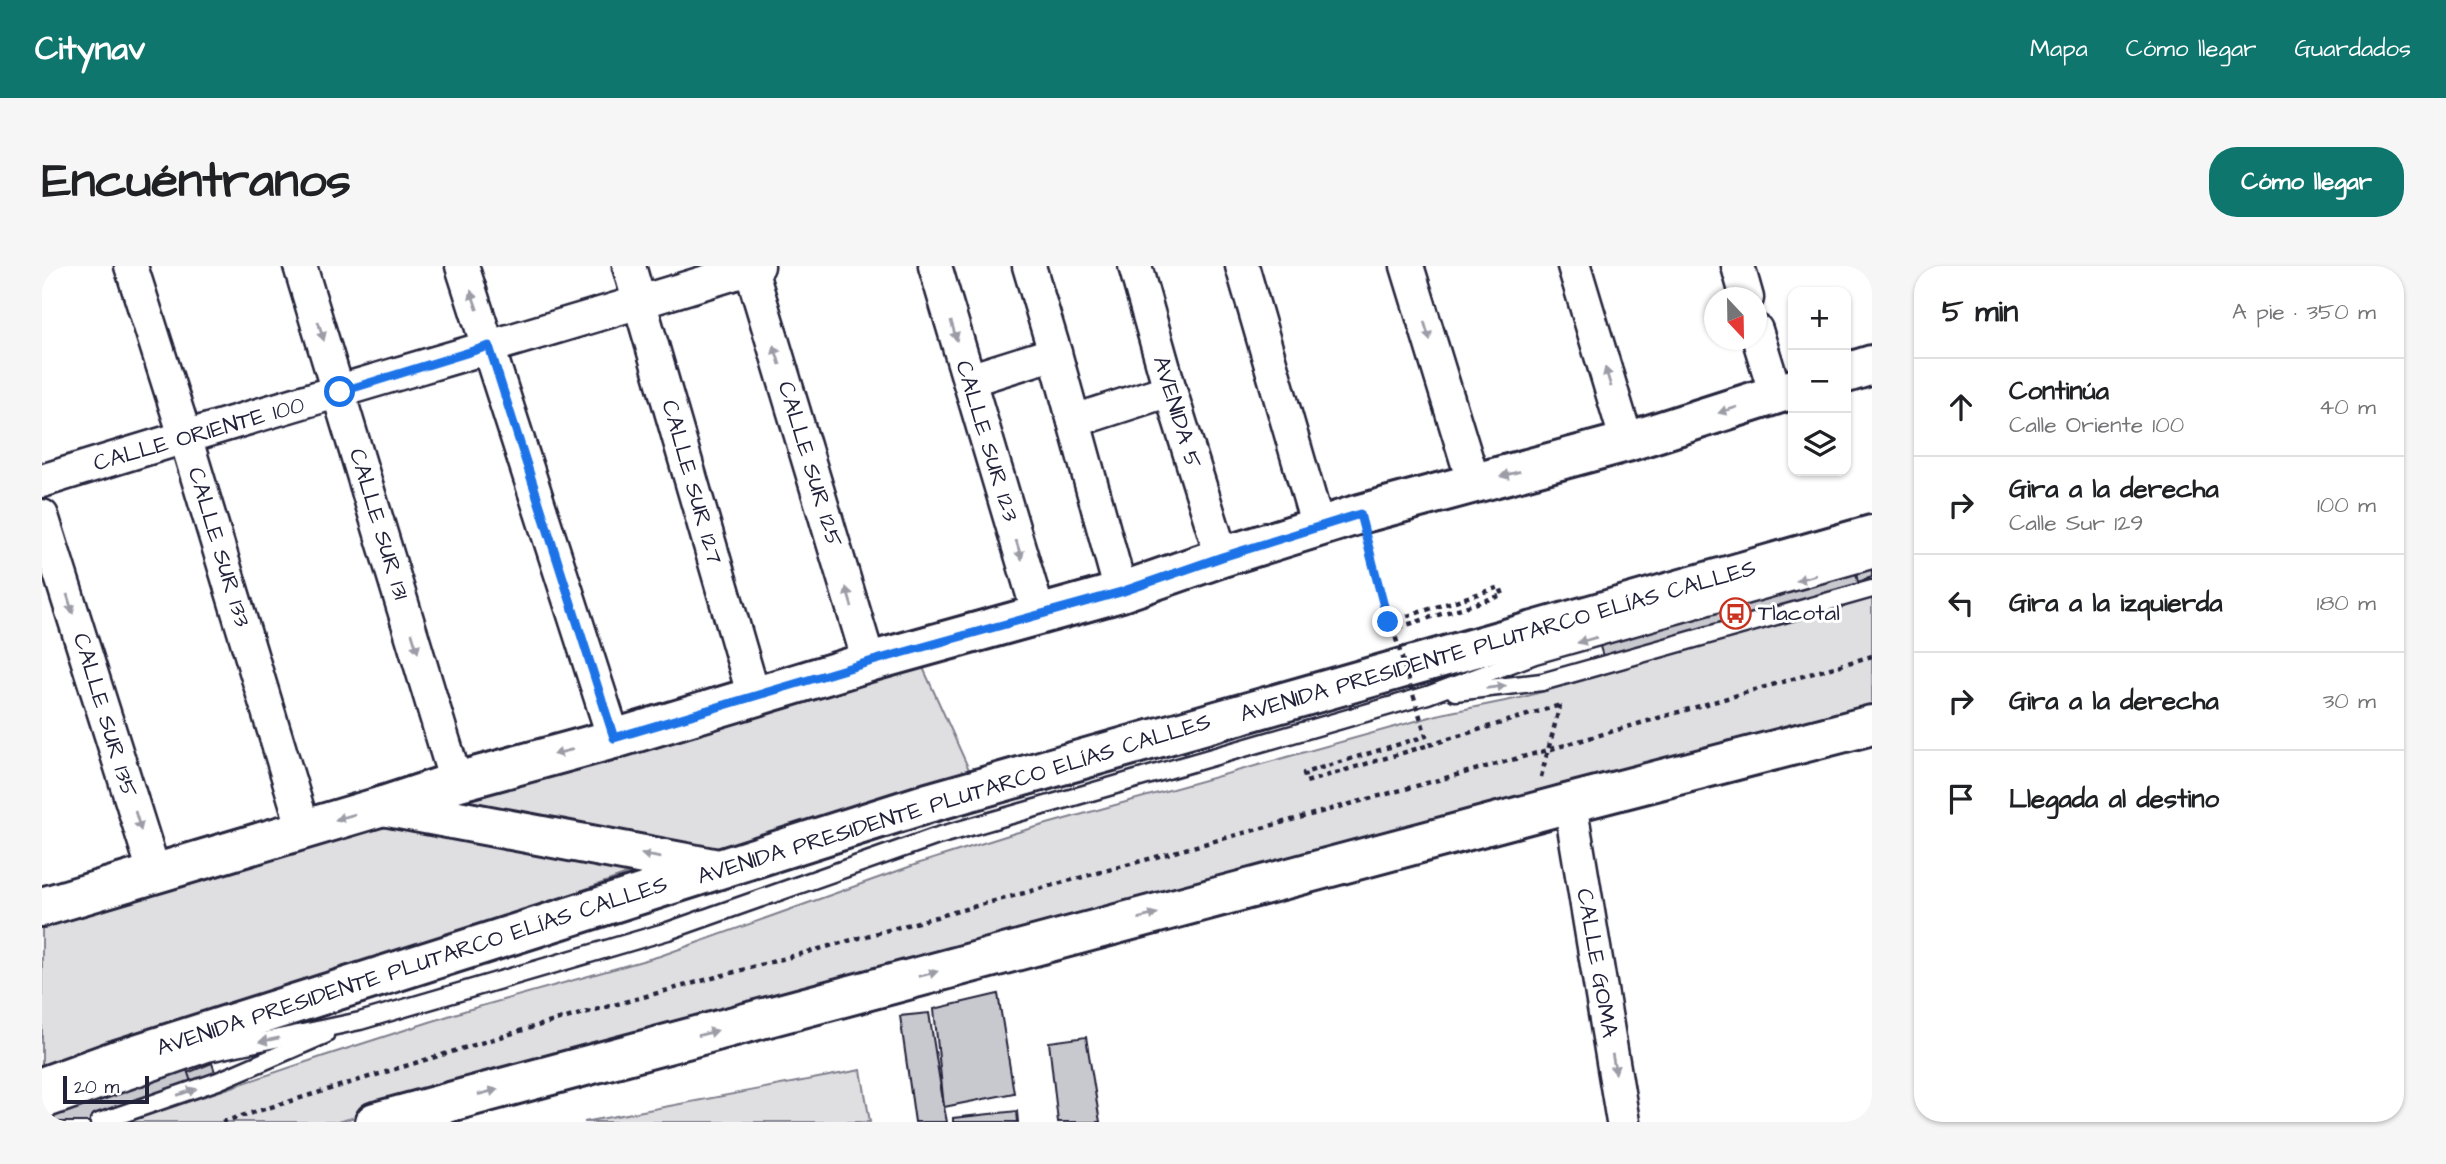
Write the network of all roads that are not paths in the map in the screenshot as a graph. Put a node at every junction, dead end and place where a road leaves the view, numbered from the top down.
1 (131, 266) edge
2 (300, 266) edge
3 (462, 266) edge
4 (629, 266) edge
5 (935, 266) edge
6 (1029, 266) edge
7 (1135, 266) edge
8 (1242, 266) edge
9 (1407, 266) edge
10 (1574, 266) edge
11 (1738, 266) edge
12 (753, 267) edge
13 (1744, 287) edge
14 (640, 302) junction
15 (489, 346) junction
16 (1765, 350) edge
17 (1055, 353) junction
18 (1872, 365) edge
19 (1851, 371) edge
20 (969, 380) junction
21 (1170, 390) junction
22 (340, 392) junction
23 (1784, 392) edge
24 (1074, 421) junction
25 (185, 436) junction
26 (1627, 442) junction
27 (42, 481) edge
28 (1475, 484) junction
29 (42, 516) edge
30 (1872, 519) edge
31 (1318, 527) junction
32 (1862, 546) edge
33 (1222, 557) junction
34 (1872, 589) edge
35 (1121, 592) junction
36 (1039, 615) junction
37 (869, 662) junction
38 (1428, 695) junction
39 (754, 697) junction
40 (1872, 725) edge
41 (614, 738) junction
42 (456, 782) junction
43 (1566, 804) junction
44 (383, 807) junction
45 (304, 830) junction
46 (718, 869) junction
47 (155, 875) junction
48 (42, 907) edge
49 (359, 1021) junction
50 (42, 1087) edge
51 (42, 1111) edge
52 (99, 1122) edge
53 (375, 1122) edge
54 (1623, 1122) edge

1 - 25 street, CALLE SUR 133
2 -> 22 street, CALLE SUR 131
15 -> 3 street
4 - 14 street, CALLE SUR 127
5 -> 20 street, CALLE SUR 123
6 - 17 street
7 - 21 street, AVENIDA 5
8 - 31 street
9 -> 28 street
26 -> 10 street
11 - 13 street
12 - 14 street, CALLE ORIENTE 100
37 -> 12 street, CALLE SUR 125
14 - 15 street, CALLE ORIENTE 100
14 - 39 street, CALLE SUR 127
15 - 22 street, CALLE ORIENTE 100
15 - 41 street
16 - 23 street
17 - 20 street
17 - 24 street
18 - 19 main road
20 -> 36 street, CALLE SUR 123
21 - 24 street
21 - 33 street, AVENIDA 5
22 - 25 street, CALLE ORIENTE 100
22 -> 42 street, CALLE SUR 131
23 -> 26 main road
24 - 35 street
25 - 27 street, CALLE ORIENTE 100
25 - 45 street, CALLE SUR 133
26 -> 28 main road
28 - 31 main road
29 -> 47 street, CALLE SUR 135
30 - 32 main road
31 - 33 main road
32 -> 38 lane
32 - 46 main road, AVENIDA PRESIDENTE PLUTARCO ELÍAS CALLES
33 - 35 main road
38 -> 34 lane
35 - 36 main road
36 - 37 main road
37 - 39 main road
38 - 49 lane
39 - 41 main road
40 - 43 main road
41 -> 42 main road
42 - 44 main road
53 -> 43 main road
43 -> 54 street, CALLE GOMA
44 -> 45 main road
46 -> 44 main road
45 - 47 main road
46 - 50 main road, AVENIDA PRESIDENTE PLUTARCO ELÍAS CALLES
47 - 48 main road
49 -> 51 lane
52 -> 49 lane

